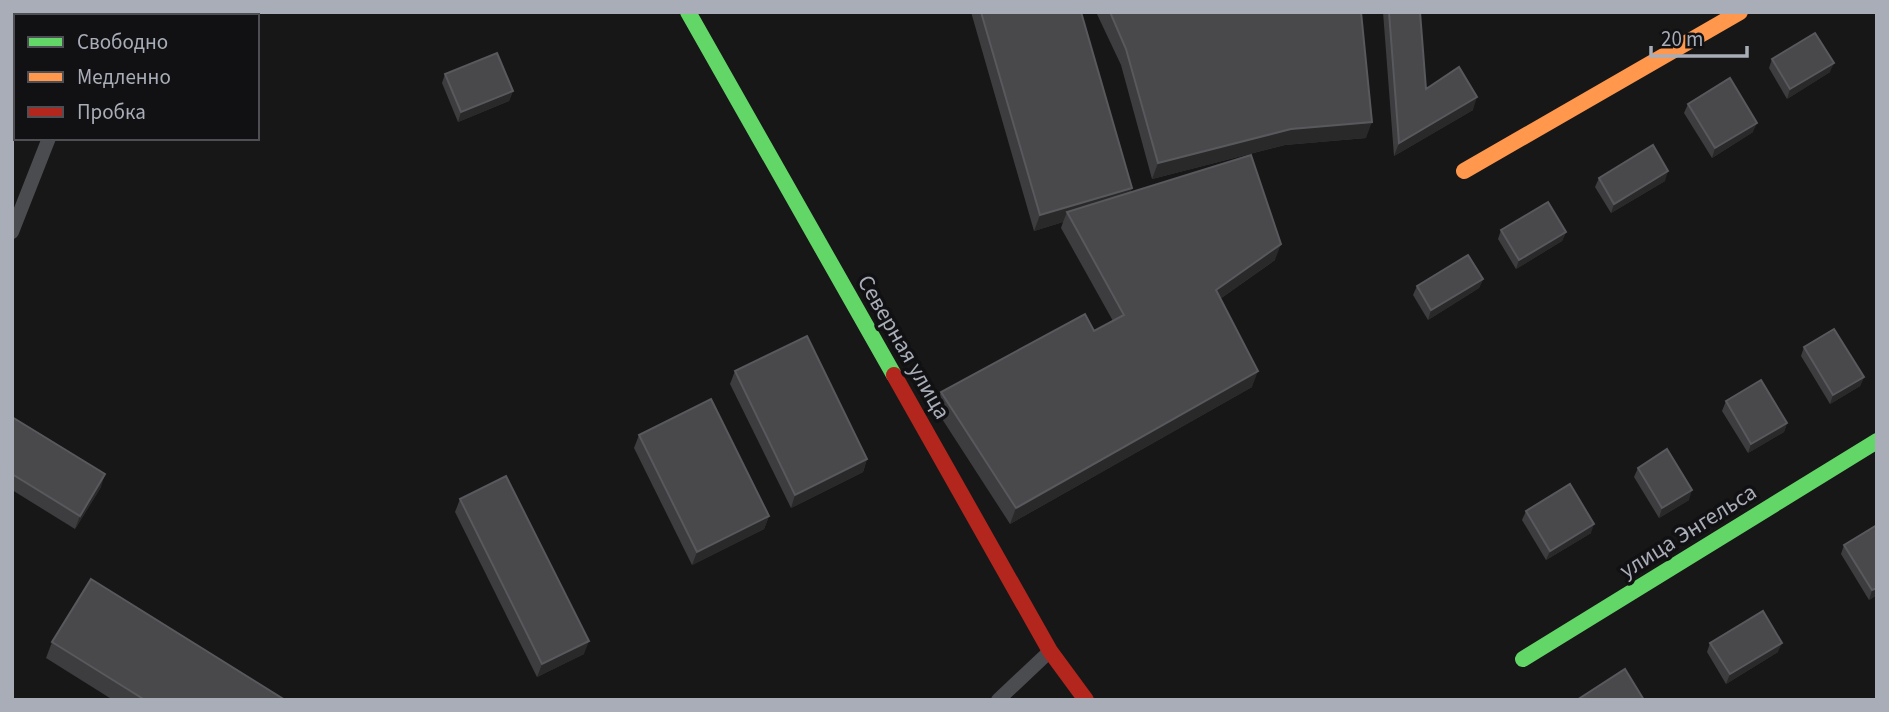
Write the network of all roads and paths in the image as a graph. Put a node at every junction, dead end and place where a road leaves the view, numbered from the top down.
1 (688, 12) edge
2 (1740, 12) edge
3 (48, 140) edge
4 (1464, 171) dead end
5 (12, 232) edge
6 (1877, 441) edge
7 (1050, 651) junction
8 (1522, 659) dead end
9 (998, 700) edge
10 (1086, 700) edge

1 - 7 street, Северная улица
2 - 4 street
3 - 5 lane
6 - 8 street, улица Энгельса
7 - 9 lane
7 - 10 street, Северная улица

